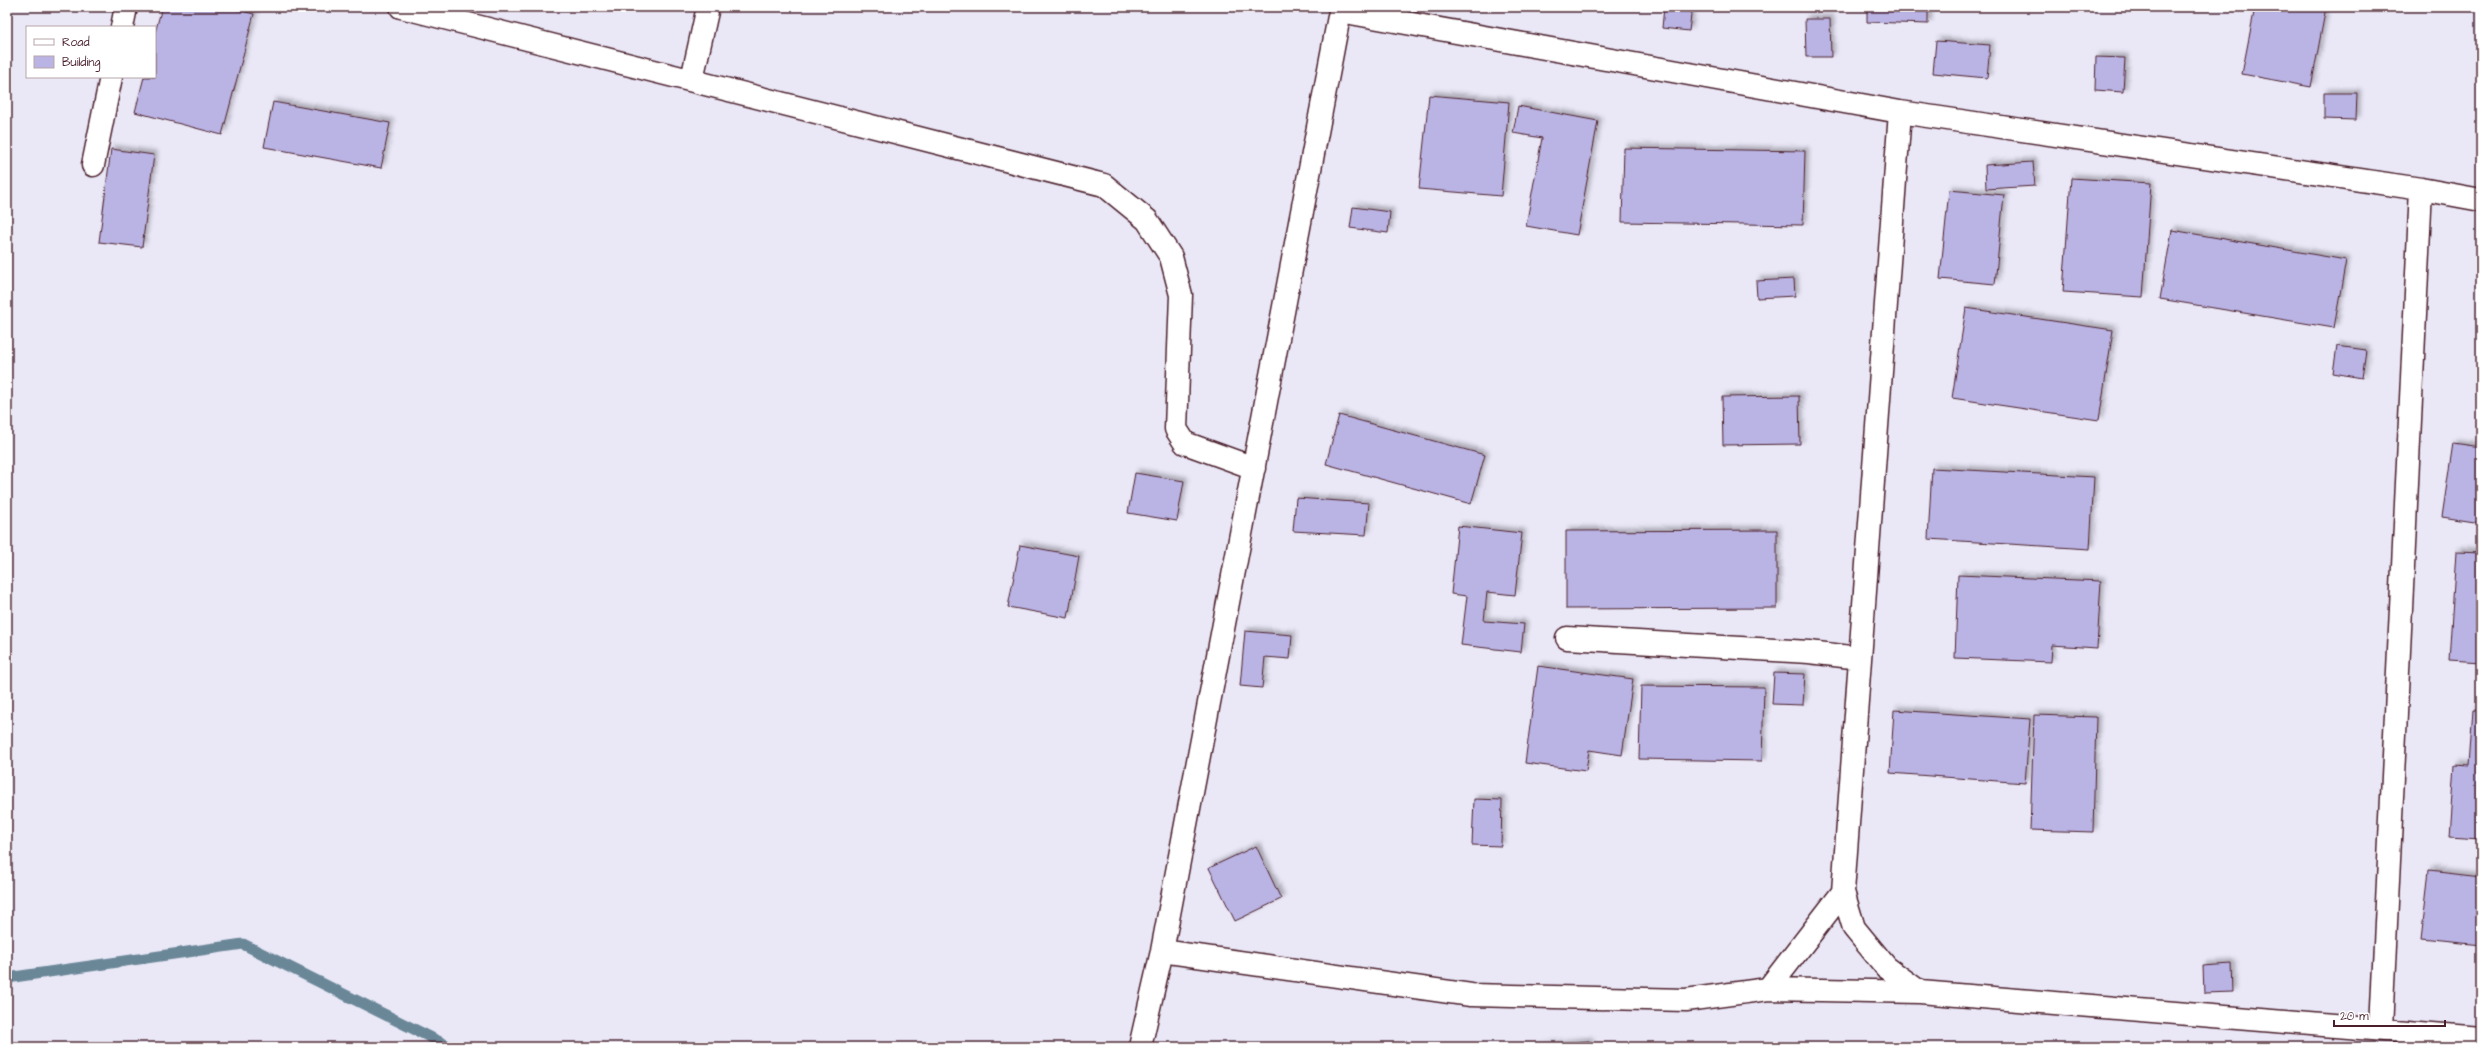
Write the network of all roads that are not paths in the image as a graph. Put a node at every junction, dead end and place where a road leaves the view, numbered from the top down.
1 (126, 7) edge
2 (401, 7) edge
3 (708, 7) edge
4 (1341, 9) edge
5 (122, 26) edge
6 (111, 78) edge
7 (692, 80) junction
8 (1900, 112) junction
9 (92, 165) dead end
10 (2421, 189) junction
11 (2481, 200) edge
12 (1254, 468) junction
13 (1567, 638) dead end
14 (1860, 658) junction
15 (1843, 892) junction
16 (1162, 951) junction
17 (1768, 990) junction
18 (1920, 992) junction
19 (2381, 1028) junction
20 (2481, 1038) edge
21 (1140, 1047) edge

1 - 5 street
2 - 7 street
3 - 7 street
4 - 8 street
4 - 12 street
6 - 9 street
7 - 12 street
8 - 10 street
8 - 14 street
10 - 11 street
10 - 19 street
12 - 16 street
13 - 14 street
14 - 15 street
15 - 17 street
15 - 18 street
16 - 17 street
16 - 21 street
17 - 18 street
18 - 19 street
19 - 20 street

